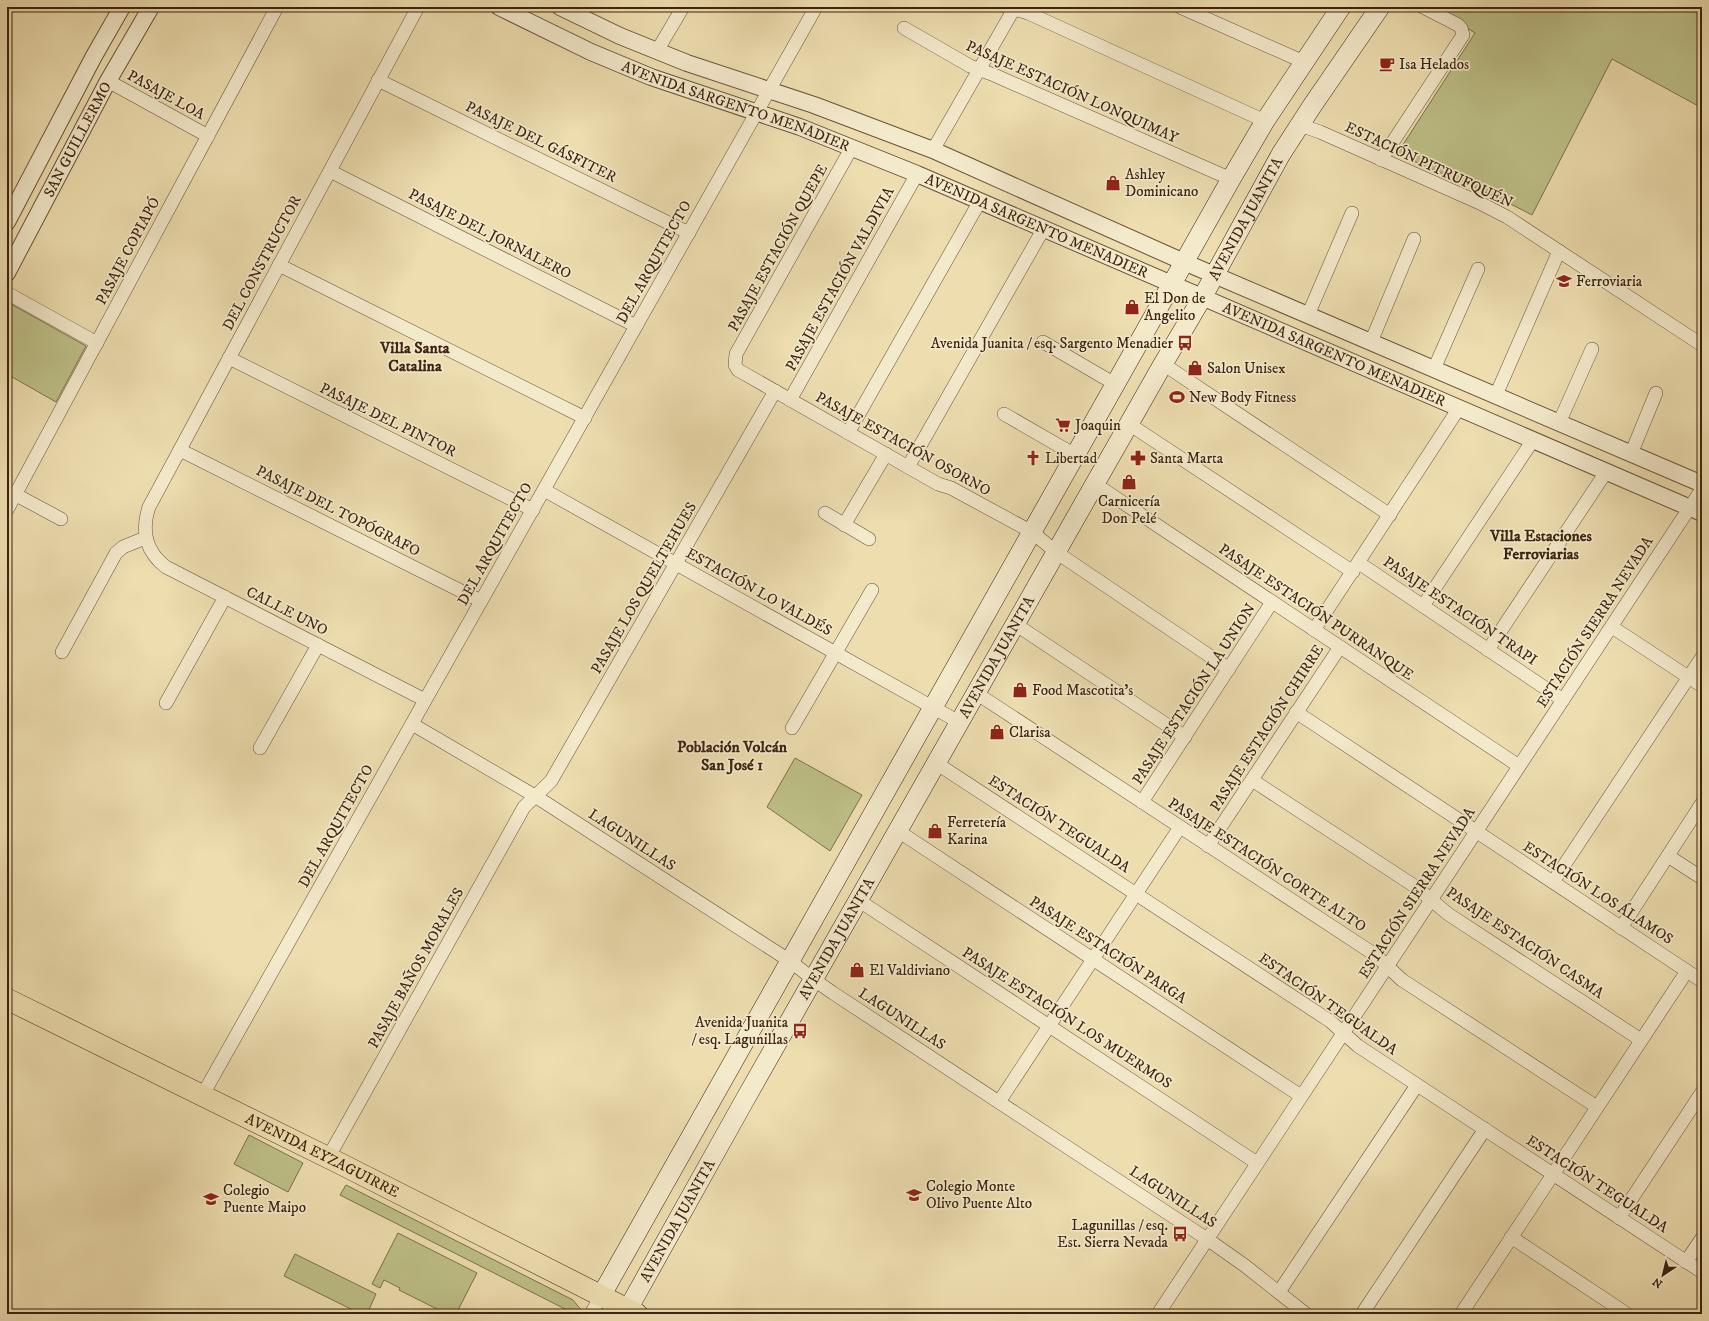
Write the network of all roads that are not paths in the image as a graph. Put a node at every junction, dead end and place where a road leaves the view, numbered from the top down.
1 (122, 7) edge
2 (151, 7) edge
3 (277, 7) edge
4 (418, 7) edge
5 (499, 7) edge
6 (560, 7) edge
7 (683, 7) edge
8 (816, 7) edge
9 (1180, 7) edge
10 (1341, 7) edge
11 (1380, 7) edge
12 (1423, 7) edge
13 (1012, 8) edge
14 (904, 28) dead end
15 (658, 51) junction
16 (1304, 62) junction
17 (980, 70) junction
18 (378, 80) junction
19 (108, 81) junction
20 (769, 91) junction
21 (756, 113) junction
22 (1265, 121) junction
23 (1300, 125) junction
24 (208, 136) junction
25 (852, 147) junction
26 (933, 150) junction
27 (1381, 160) junction
28 (330, 171) junction
29 (917, 174) junction
30 (1231, 179) junction
31 (980, 201) junction
32 (1352, 213) dead end
33 (7, 222) edge
34 (1044, 228) junction
35 (689, 233) junction
36 (1414, 239) dead end
37 (1559, 252) junction
38 (1184, 262) junction
39 (279, 265) junction
40 (1478, 269) dead end
41 (7, 273) edge
42 (1215, 275) junction
43 (1172, 284) junction
44 (7, 293) edge
45 (1202, 298) junction
46 (1308, 314) junction
47 (636, 326) junction
48 (1043, 342) dead end
49 (1371, 342) junction
50 (97, 343) junction
51 (1702, 345) edge
52 (1592, 349) dead end
53 (229, 358) junction
54 (1163, 364) junction
55 (735, 365) joint
56 (1434, 369) junction
57 (1115, 384) junction
58 (775, 391) junction
59 (1656, 393) dead end
60 (1496, 395) junction
61 (790, 400) junction
62 (1460, 408) junction
63 (1004, 414) dead end
64 (585, 418) junction
65 (1559, 423) junction
66 (1129, 424) junction
67 (848, 433) junction
68 (1533, 440) junction
69 (180, 450) junction
70 (886, 454) junction
71 (1631, 454) junction
72 (1075, 455) junction
73 (908, 466) junction
74 (1606, 472) junction
75 (1095, 484) junction
76 (1702, 484) edge
77 (1702, 489) edge
78 (544, 490) junction
79 (11, 493) edge
80 (7, 510) edge
81 (533, 510) junction
82 (1696, 511) edge
83 (825, 514) dead end
84 (1390, 515) junction
85 (60, 519) dead end
86 (844, 525) junction
87 (1032, 532) junction
88 (145, 538) junction
89 (869, 539) dead end
90 (1056, 552) junction
91 (676, 564) junction
92 (1356, 567) junction
93 (872, 590) dead end
94 (224, 597) junction
95 (481, 601) junction
96 (1272, 602) junction
97 (1423, 606) junction
98 (1015, 624) junction
99 (1612, 627) junction
100 (1314, 630) junction
101 (318, 645) junction
102 (1340, 647) junction
103 (1488, 650) junction
104 (62, 652) dead end
105 (835, 653) junction
106 (1702, 657) edge
107 (1229, 669) junction
108 (1688, 677) junction
109 (1702, 686) edge
110 (976, 693) junction
111 (425, 700) junction
112 (1563, 700) junction
113 (166, 704) dead end
114 (933, 708) junction
115 (1296, 712) junction
116 (959, 722) junction
117 (412, 724) junction
118 (792, 728) dead end
119 (1185, 737) junction
120 (260, 748) dead end
121 (936, 763) junction
122 (1519, 766) junction
123 (1252, 780) junction
124 (536, 796) junction
125 (1142, 802) junction
126 (1702, 803) edge
127 (1180, 827) junction
128 (898, 831) junction
129 (1476, 832) junction
130 (1208, 846) junction
131 (1668, 856) junction
132 (1702, 878) edge
133 (1553, 882) junction
134 (1136, 894) junction
135 (858, 900) junction
136 (1431, 900) junction
137 (1621, 928) junction
138 (1093, 959) junction
139 (790, 961) junction
140 (1387, 966) junction
141 (1687, 971) junction
142 (813, 979) junction
143 (1702, 981) edge
144 (7, 999) edge
145 (1049, 1026) junction
146 (1343, 1033) junction
147 (1641, 1040) junction
148 (1418, 1085) junction
149 (1702, 1092) edge
150 (202, 1096) junction
151 (1301, 1096) junction
152 (999, 1102) junction
153 (1597, 1108) junction
154 (1485, 1129) junction
155 (328, 1158) junction
156 (1257, 1163) junction
157 (1553, 1174) junction
158 (1619, 1218) junction
159 (1511, 1237) junction
160 (1702, 1238) edge
161 (1208, 1239) junction
162 (1686, 1262) junction
163 (1702, 1272) edge
164 (1279, 1292) junction
165 (601, 1296) junction
166 (630, 1312) edge
167 (591, 1314) edge
168 (1158, 1314) edge
169 (1306, 1314) edge
170 (1362, 1314) edge
171 (1461, 1314) edge
172 (1627, 1314) edge

1 - 33 street, SAN GUILLERMO
2 - 19 street, SAN GUILLERMO
3 - 24 street, PASAJE COPIAPÓ
4 - 18 street, DEL CONSTRUCTOR
5 - 21 street, AVENIDA SARGENTO MENADIER
6 - 15 street, AVENIDA SARGENTO MENADIER
7 - 15 street
8 - 20 street, DEL ARQUITECTO
9 - 16 street
10 - 16 main road, AVENIDA JUANITA
11 - 23 main road, AVENIDA JUANITA
12 - 27 street
13 - 17 street
13 - 22 street
14 - 17 street, PASAJE ESTACIÓN LONQUIMAY
15 - 20 street, AVENIDA SARGENTO MENADIER
16 - 22 main road, AVENIDA JUANITA
17 - 26 street
17 - 30 street, PASAJE ESTACIÓN LONQUIMAY
18 - 28 street, DEL CONSTRUCTOR
18 - 35 street, PASAJE DEL GÁSFITER
19 - 24 street, PASAJE LOA
19 - 41 street, SAN GUILLERMO
20 - 21 street, DEL ARQUITECTO
20 - 26 street, AVENIDA SARGENTO MENADIER
21 - 25 street, AVENIDA SARGENTO MENADIER
21 - 35 street, DEL ARQUITECTO
22 - 30 main road, AVENIDA JUANITA
23 - 27 street, ESTACIÓN PITRUFQUÉN
23 - 42 main road, AVENIDA JUANITA
24 - 50 street, PASAJE COPIAPÓ
25 - 29 street, AVENIDA SARGENTO MENADIER
25 - 55 street, PASAJE ESTACIÓN QUEPE
26 - 38 street, AVENIDA SARGENTO MENADIER
27 - 37 street, ESTACIÓN PITRUFQUÉN
28 - 39 street, DEL CONSTRUCTOR
28 - 47 street, PASAJE DEL JORNALERO
29 - 31 street, AVENIDA SARGENTO MENADIER
29 - 61 street, PASAJE ESTACIÓN VALDIVIA
30 - 38 main road, AVENIDA JUANITA
31 - 34 street, AVENIDA SARGENTO MENADIER
31 - 67 street
32 - 46 street
34 - 43 street, AVENIDA SARGENTO MENADIER
34 - 73 street
35 - 47 street, DEL ARQUITECTO
36 - 49 street
37 - 51 street, ESTACIÓN PITRUFQUÉN
37 - 60 street
38 - 42 street, AVENIDA SARGENTO MENADIER
38 - 43 main road, AVENIDA JUANITA
39 - 53 street, DEL CONSTRUCTOR
39 - 64 street
40 - 56 street
42 - 45 main road, AVENIDA JUANITA
42 - 46 street, AVENIDA SARGENTO MENADIER
43 - 45 street, AVENIDA SARGENTO MENADIER
43 - 57 main road, AVENIDA JUANITA
44 - 50 street
45 - 54 main road, AVENIDA JUANITA
45 - 62 street, AVENIDA SARGENTO MENADIER
46 - 49 street, AVENIDA SARGENTO MENADIER
47 - 64 street, DEL ARQUITECTO
48 - 57 street
49 - 56 street, AVENIDA SARGENTO MENADIER
50 - 79 street, PASAJE COPIAPÓ
52 - 65 street
53 - 69 street, DEL CONSTRUCTOR
53 - 81 street, PASAJE DEL PINTOR
54 - 66 main road, AVENIDA JUANITA
54 - 84 street
55 - 58 street, PASAJE ESTACIÓN OSORNO
56 - 60 street, AVENIDA SARGENTO MENADIER
57 - 72 main road, AVENIDA JUANITA
58 - 61 street, PASAJE ESTACIÓN OSORNO
58 - 91 street, PASAJE LOS QUELTEHUES
59 - 71 street
60 - 65 street, AVENIDA SARGENTO MENADIER
61 - 67 street, PASAJE ESTACIÓN OSORNO
62 - 68 street, AVENIDA SARGENTO MENADIER
62 - 84 street
63 - 72 street
64 - 78 street, DEL ARQUITECTO
65 - 71 street, AVENIDA SARGENTO MENADIER
66 - 75 main road, AVENIDA JUANITA
66 - 92 street, PASAJE ESTACIÓN TRAPI
67 - 70 street, PASAJE ESTACIÓN OSORNO
68 - 74 street, AVENIDA SARGENTO MENADIER
68 - 97 street
69 - 88 street, DEL CONSTRUCTOR
69 - 95 street, PASAJE DEL TOPÓGRAFO
70 - 73 street, PASAJE ESTACIÓN OSORNO
70 - 86 street
71 - 76 street, AVENIDA SARGENTO MENADIER
72 - 87 main road, AVENIDA JUANITA
73 - 87 street, PASAJE ESTACIÓN OSORNO
74 - 82 street, AVENIDA SARGENTO MENADIER
74 - 103 street
75 - 90 main road, AVENIDA JUANITA
75 - 96 street, PASAJE ESTACIÓN PURRANQUE
77 - 82 street, ESTACIÓN SIERRA NEVADA
78 - 81 street, DEL ARQUITECTO
78 - 91 street, ESTACIÓN LO VALDÉS
79 - 80 street, PASAJE COPIAPÓ
79 - 85 street
81 - 95 street, DEL ARQUITECTO
82 - 99 street, ESTACIÓN SIERRA NEVADA
83 - 86 street
84 - 92 street
86 - 89 street
87 - 90 street, PASAJE ESTACIÓN OSORNO
87 - 114 main road, AVENIDA JUANITA
88 - 94 street, CALLE UNO
88 - 104 street
90 - 98 main road, AVENIDA JUANITA
90 - 107 street, PASAJE ESTACIÓN OSORNO
91 - 105 street, ESTACIÓN LO VALDÉS
91 - 124 street, PASAJE LOS QUELTEHUES
92 - 97 street, PASAJE ESTACIÓN TRAPI
92 - 100 street
93 - 105 street
94 - 101 street, CALLE UNO
94 - 113 street
95 - 111 street, DEL ARQUITECTO
96 - 100 street, PASAJE ESTACIÓN PURRANQUE
96 - 107 street, PASAJE ESTACIÓN LA UNION
97 - 103 street, PASAJE ESTACIÓN TRAPI
98 - 110 main road, AVENIDA JUANITA
98 - 119 street
99 - 108 street
99 - 112 street, ESTACIÓN SIERRA NEVADA
100 - 102 street, PASAJE ESTACIÓN PURRANQUE
101 - 111 street, CALLE UNO
101 - 120 street
102 - 115 street, PASAJE ESTACIÓN CHIRRE
102 - 122 street, PASAJE ESTACIÓN PURRANQUE
103 - 112 street, PASAJE ESTACIÓN TRAPI
105 - 114 street, ESTACIÓN LO VALDÉS
105 - 118 street
106 - 108 street
107 - 119 street, PASAJE ESTACIÓN LA UNION
108 - 109 street
108 - 133 street
110 - 116 main road, AVENIDA JUANITA
110 - 125 street, PASAJE ESTACIÓN CORTE ALTO
111 - 117 street, DEL ARQUITECTO
112 - 122 street, ESTACIÓN SIERRA NEVADA
114 - 116 street, ESTACIÓN LO VALDÉS
114 - 139 main road, AVENIDA JUANITA
115 - 123 street, PASAJE ESTACIÓN CHIRRE
115 - 129 street, ESTACIÓN LOS ÁLAMOS
116 - 121 main road, AVENIDA JUANITA
117 - 124 street, LAGUNILLAS
117 - 150 street, DEL ARQUITECTO
119 - 125 street, PASAJE ESTACIÓN LA UNION
121 - 128 main road, AVENIDA JUANITA
121 - 134 street, ESTACIÓN TEGUALDA
122 - 129 street, ESTACIÓN SIERRA NEVADA
123 - 130 street, PASAJE ESTACIÓN CHIRRE
123 - 136 street, PASAJE ESTACIÓN CASMA
124 - 139 street, LAGUNILLAS
124 - 155 street, PASAJE BAÑOS MORALES
125 - 127 street, PASAJE ESTACIÓN CORTE ALTO
126 - 131 street
127 - 130 street, PASAJE ESTACIÓN CORTE ALTO
127 - 134 street
128 - 135 main road, AVENIDA JUANITA
128 - 138 street, PASAJE ESTACIÓN PARGA
129 - 133 street, ESTACIÓN LOS ÁLAMOS
129 - 136 street, ESTACIÓN SIERRA NEVADA
130 - 140 street, PASAJE ESTACIÓN CORTE ALTO
131 - 132 street
131 - 137 street
133 - 137 street, ESTACIÓN LOS ÁLAMOS
134 - 138 street
134 - 146 street, ESTACIÓN TEGUALDA
135 - 142 main road, AVENIDA JUANITA
135 - 145 street, PASAJE ESTACIÓN LOS MUERMOS
136 - 140 street, ESTACIÓN SIERRA NEVADA
136 - 147 street, PASAJE ESTACIÓN CASMA
137 - 141 street, ESTACIÓN LOS ÁLAMOS
138 - 145 street
138 - 151 street, PASAJE ESTACIÓN PARGA
139 - 142 street, LAGUNILLAS
139 - 165 main road, AVENIDA JUANITA
140 - 146 street, ESTACIÓN SIERRA NEVADA
140 - 153 street, PASAJE ESTACIÓN CORTE ALTO
141 - 143 street, ESTACIÓN LOS ÁLAMOS
141 - 147 street
142 - 152 street, LAGUNILLAS
142 - 166 main road, AVENIDA JUANITA
144 - 150 main road, AVENIDA EYZAGUIRRE
145 - 152 street
145 - 156 street, PASAJE ESTACIÓN LOS MUERMOS
146 - 148 street, ESTACIÓN TEGUALDA
146 - 151 street, ESTACIÓN SIERRA NEVADA
147 - 153 street
148 - 154 street, ESTACIÓN TEGUALDA
148 - 164 street
149 - 158 street
150 - 155 main road, AVENIDA EYZAGUIRRE
151 - 156 street, ESTACIÓN SIERRA NEVADA
152 - 161 street, LAGUNILLAS
153 - 157 street
154 - 157 street, ESTACIÓN TEGUALDA
154 - 170 street
155 - 165 main road, AVENIDA EYZAGUIRRE
156 - 161 street, ESTACIÓN SIERRA NEVADA
157 - 158 street, ESTACIÓN TEGUALDA
157 - 159 street
158 - 162 street, ESTACIÓN TEGUALDA
159 - 171 street
159 - 172 street
160 - 162 street
161 - 164 street, LAGUNILLAS
161 - 168 street, ESTACIÓN SIERRA NEVADA
162 - 163 street, ESTACIÓN TEGUALDA
164 - 169 street, LAGUNILLAS
165 - 166 main road, AVENIDA EYZAGUIRRE
165 - 167 street, AVENIDA JUANITA

